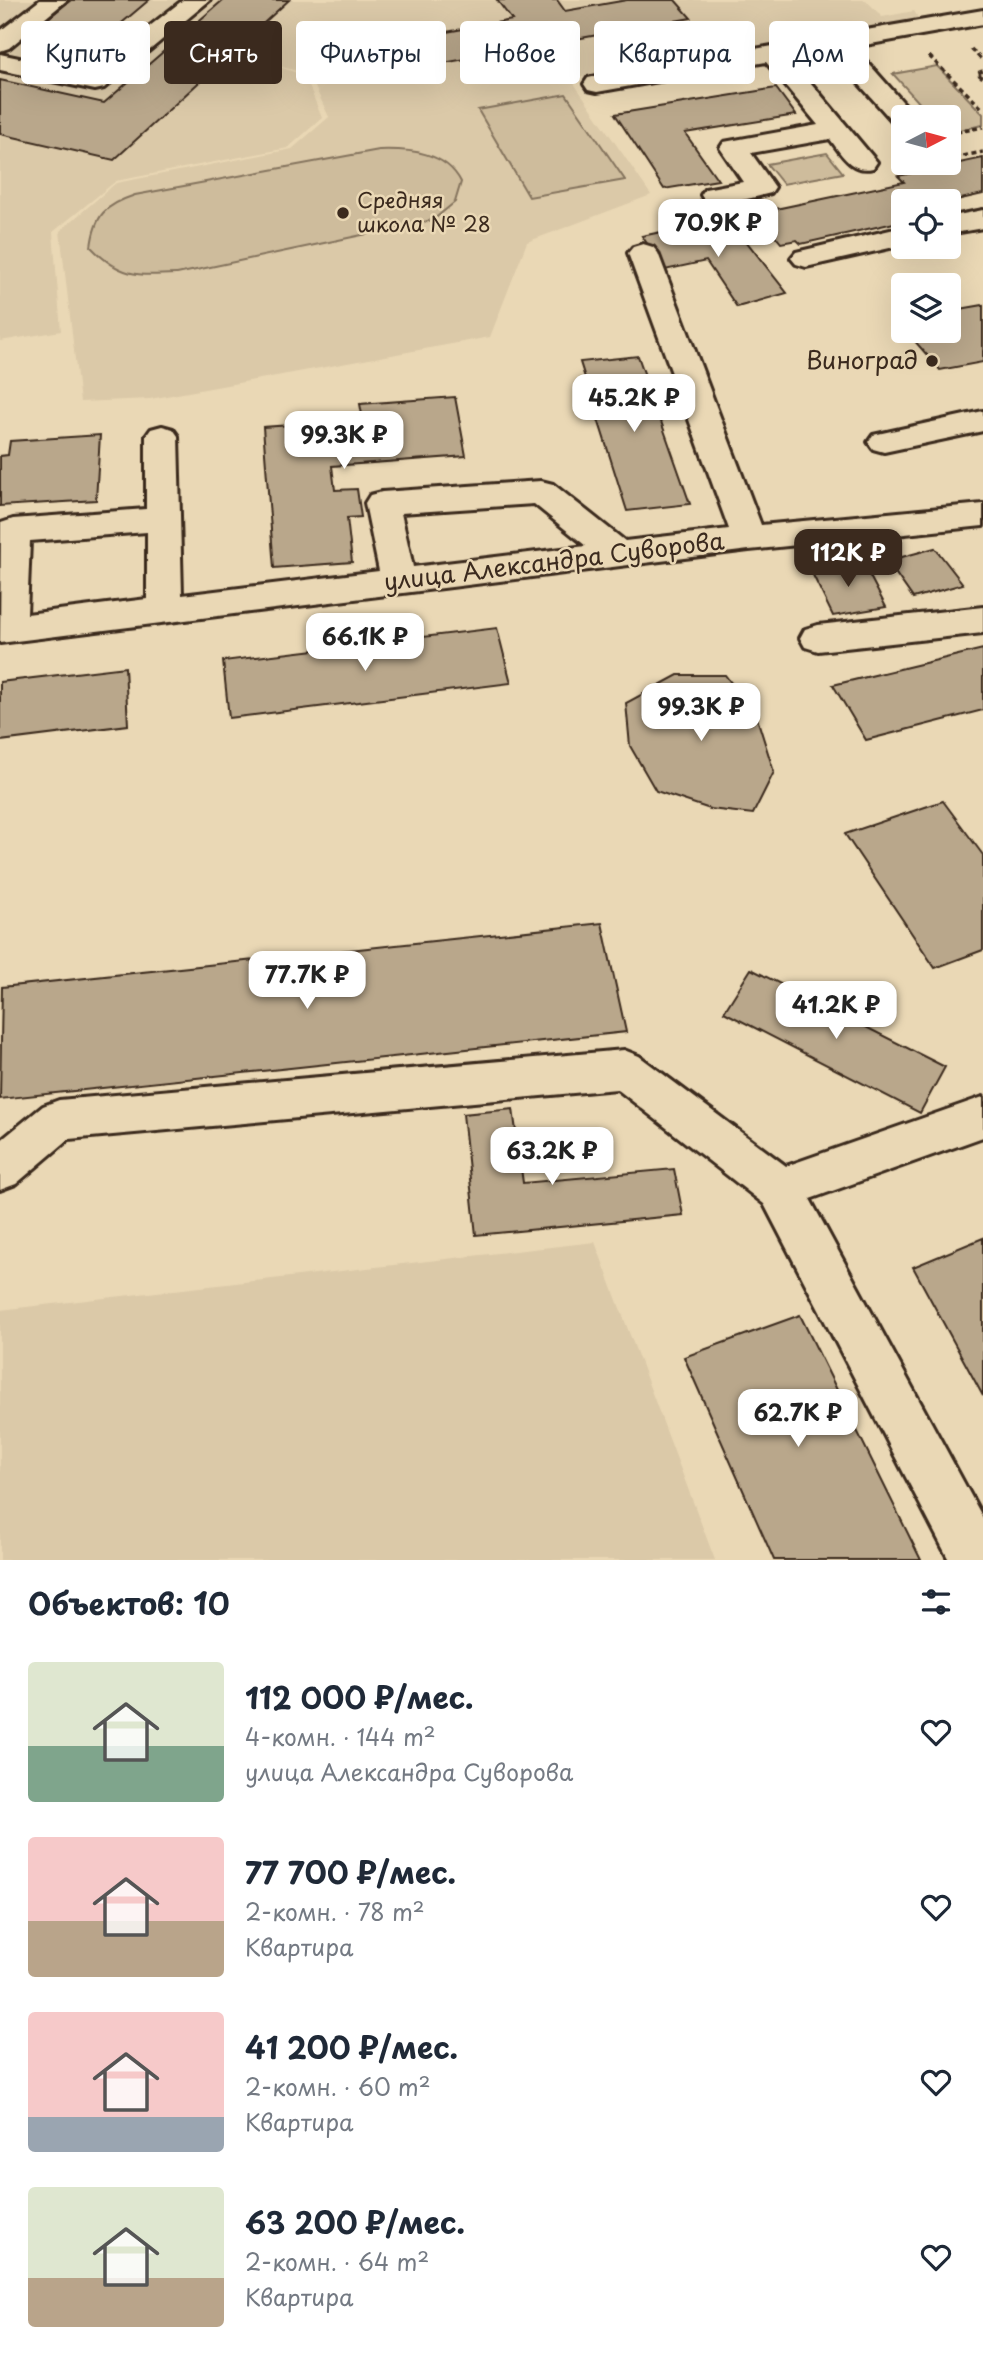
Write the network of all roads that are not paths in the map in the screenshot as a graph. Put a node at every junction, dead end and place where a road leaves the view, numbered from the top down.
1 (55, 0) edge
2 (198, 0) edge
3 (983, 17) edge
4 (869, 37) edge
5 (0, 43) edge
6 (0, 62) edge
7 (869, 79) edge
8 (798, 84) edge
9 (892, 105) edge
10 (836, 130) junction
11 (863, 162) dead end
12 (715, 195) dead end
13 (983, 219) edge
14 (961, 223) edge
15 (891, 239) edge
16 (643, 253) dead end
17 (806, 258) dead end
18 (983, 421) edge
19 (162, 436) dead end
20 (884, 442) dead end
21 (983, 515) edge
22 (163, 519) junction
23 (749, 538) junction
24 (618, 554) junction
25 (399, 581) junction
26 (165, 610) junction
27 (983, 620) edge
28 (4, 630) edge
29 (818, 638) dead end
30 (983, 1117) edge
31 (0, 1170) edge
32 (780, 1189) junction
33 (977, 1560) edge

1 - 5 street
2 - 6 street
3 - 4 street
7 - 9 street
8 - 10 street
10 - 11 street
10 - 12 street
13 - 14 street
15 - 17 street
16 - 23 street
18 - 20 street
19 - 22 street
21 - 23 street, улица Александра Суворова
22 - 26 street
22 - 28 street
23 - 24 street, улица Александра Суворова
24 - 25 street, улица Александра Суворова
24 - 25 street
25 - 26 street, улица Александра Суворова
26 - 28 street, улица Александра Суворова
27 - 29 street
30 - 32 street
31 - 32 street
32 - 33 street

